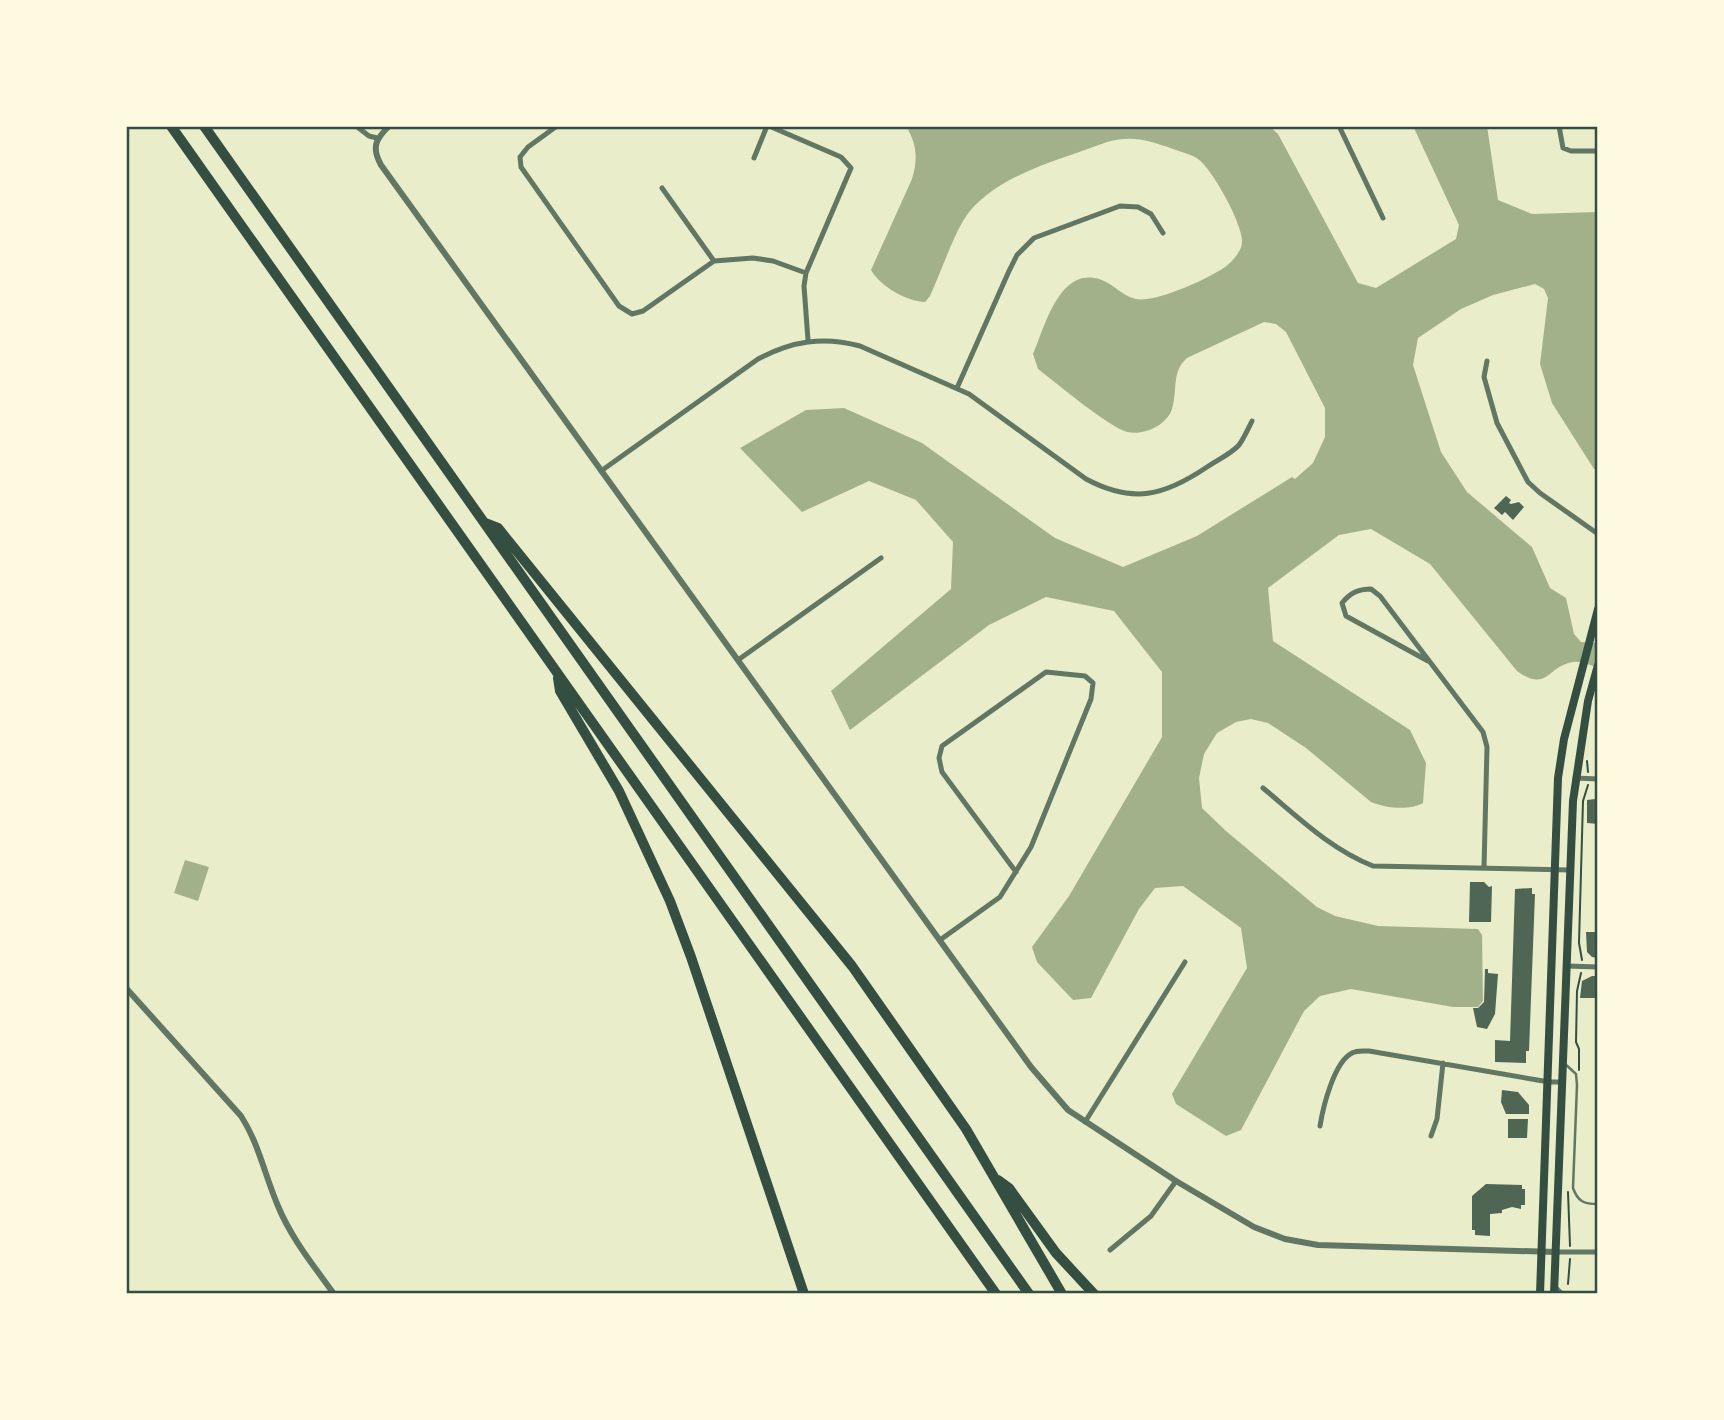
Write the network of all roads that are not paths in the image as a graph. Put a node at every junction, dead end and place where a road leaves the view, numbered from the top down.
1 (171, 126) edge
2 (204, 126) edge
3 (355, 126) edge
4 (389, 126) edge
5 (557, 126) edge
6 (768, 126) edge
7 (1339, 126) edge
8 (1559, 126) edge
9 (377, 138) junction
10 (1598, 151) edge
11 (754, 159) dead end
12 (662, 188) dead end
13 (1383, 218) dead end
14 (1163, 233) dead end
15 (714, 261) junction
16 (806, 272) junction
17 (808, 340) junction
18 (1488, 361) dead end
19 (957, 388) junction
20 (1252, 421) dead end
21 (601, 471) junction
22 (484, 522) junction
23 (1598, 534) edge
24 (881, 558) dead end
25 (1598, 612) edge
26 (738, 660) junction
27 (1428, 661) junction
28 (1598, 665) edge
29 (557, 674) junction
30 (1558, 778) junction
31 (1575, 778) junction
32 (1598, 779) edge
33 (1263, 788) dead end
34 (1484, 868) junction
35 (1556, 870) junction
36 (1570, 870) junction
37 (1016, 872) junction
38 (940, 940) junction
39 (1185, 962) dead end
40 (1567, 966) junction
41 (1598, 967) edge
42 (126, 988) edge
43 (1443, 1063) junction
44 (1564, 1063) junction
45 (1549, 1082) junction
46 (1563, 1082) junction
47 (1085, 1123) junction
48 (1320, 1126) dead end
49 (1431, 1136) dead end
50 (995, 1178) junction
51 (1176, 1181) junction
52 (1598, 1204) edge
53 (1110, 1250) dead end
54 (1542, 1252) junction
55 (1555, 1252) junction
56 (1598, 1252) edge
57 (1554, 1290) edge
58 (334, 1294) edge
59 (804, 1294) edge
60 (996, 1294) edge
61 (1029, 1294) edge
62 (1062, 1294) edge
63 (1094, 1294) edge
64 (1540, 1294) edge
65 (1562, 1294) edge

1 - 29 highway
2 - 22 highway
3 - 9 street
4 - 9 street
5 - 15 street
6 - 11 street
6 - 16 street
7 - 13 street
8 - 10 street
9 - 21 street
12 - 15 street
14 - 19 street
15 - 16 street
16 - 17 street
17 - 19 street
17 - 21 street
18 - 23 street
19 - 20 street
21 - 26 street
22 - 50 highway
22 - 61 highway
24 - 26 street
25 - 30 main road
26 - 38 street
27 - 27 street
27 - 34 street
28 - 31 main road
29 - 59 highway
29 - 60 highway
30 - 31 main road
30 - 35 main road
31 - 32 street
31 - 36 main road
33 - 34 street
34 - 35 street
35 - 36 street
35 - 45 main road
36 - 40 main road
37 - 37 street
37 - 38 street
38 - 47 street
39 - 47 street
40 - 41 street
40 - 44 main road
42 - 58 street
43 - 45 street
43 - 48 street
43 - 49 street
44 - 46 main road
44 - 52 lane
45 - 46 street
45 - 54 main road
46 - 55 main road
47 - 51 street
50 - 62 highway
50 - 63 highway
51 - 53 street
51 - 54 street
54 - 55 street
54 - 64 main road
55 - 56 street
55 - 57 main road
57 - 65 street

